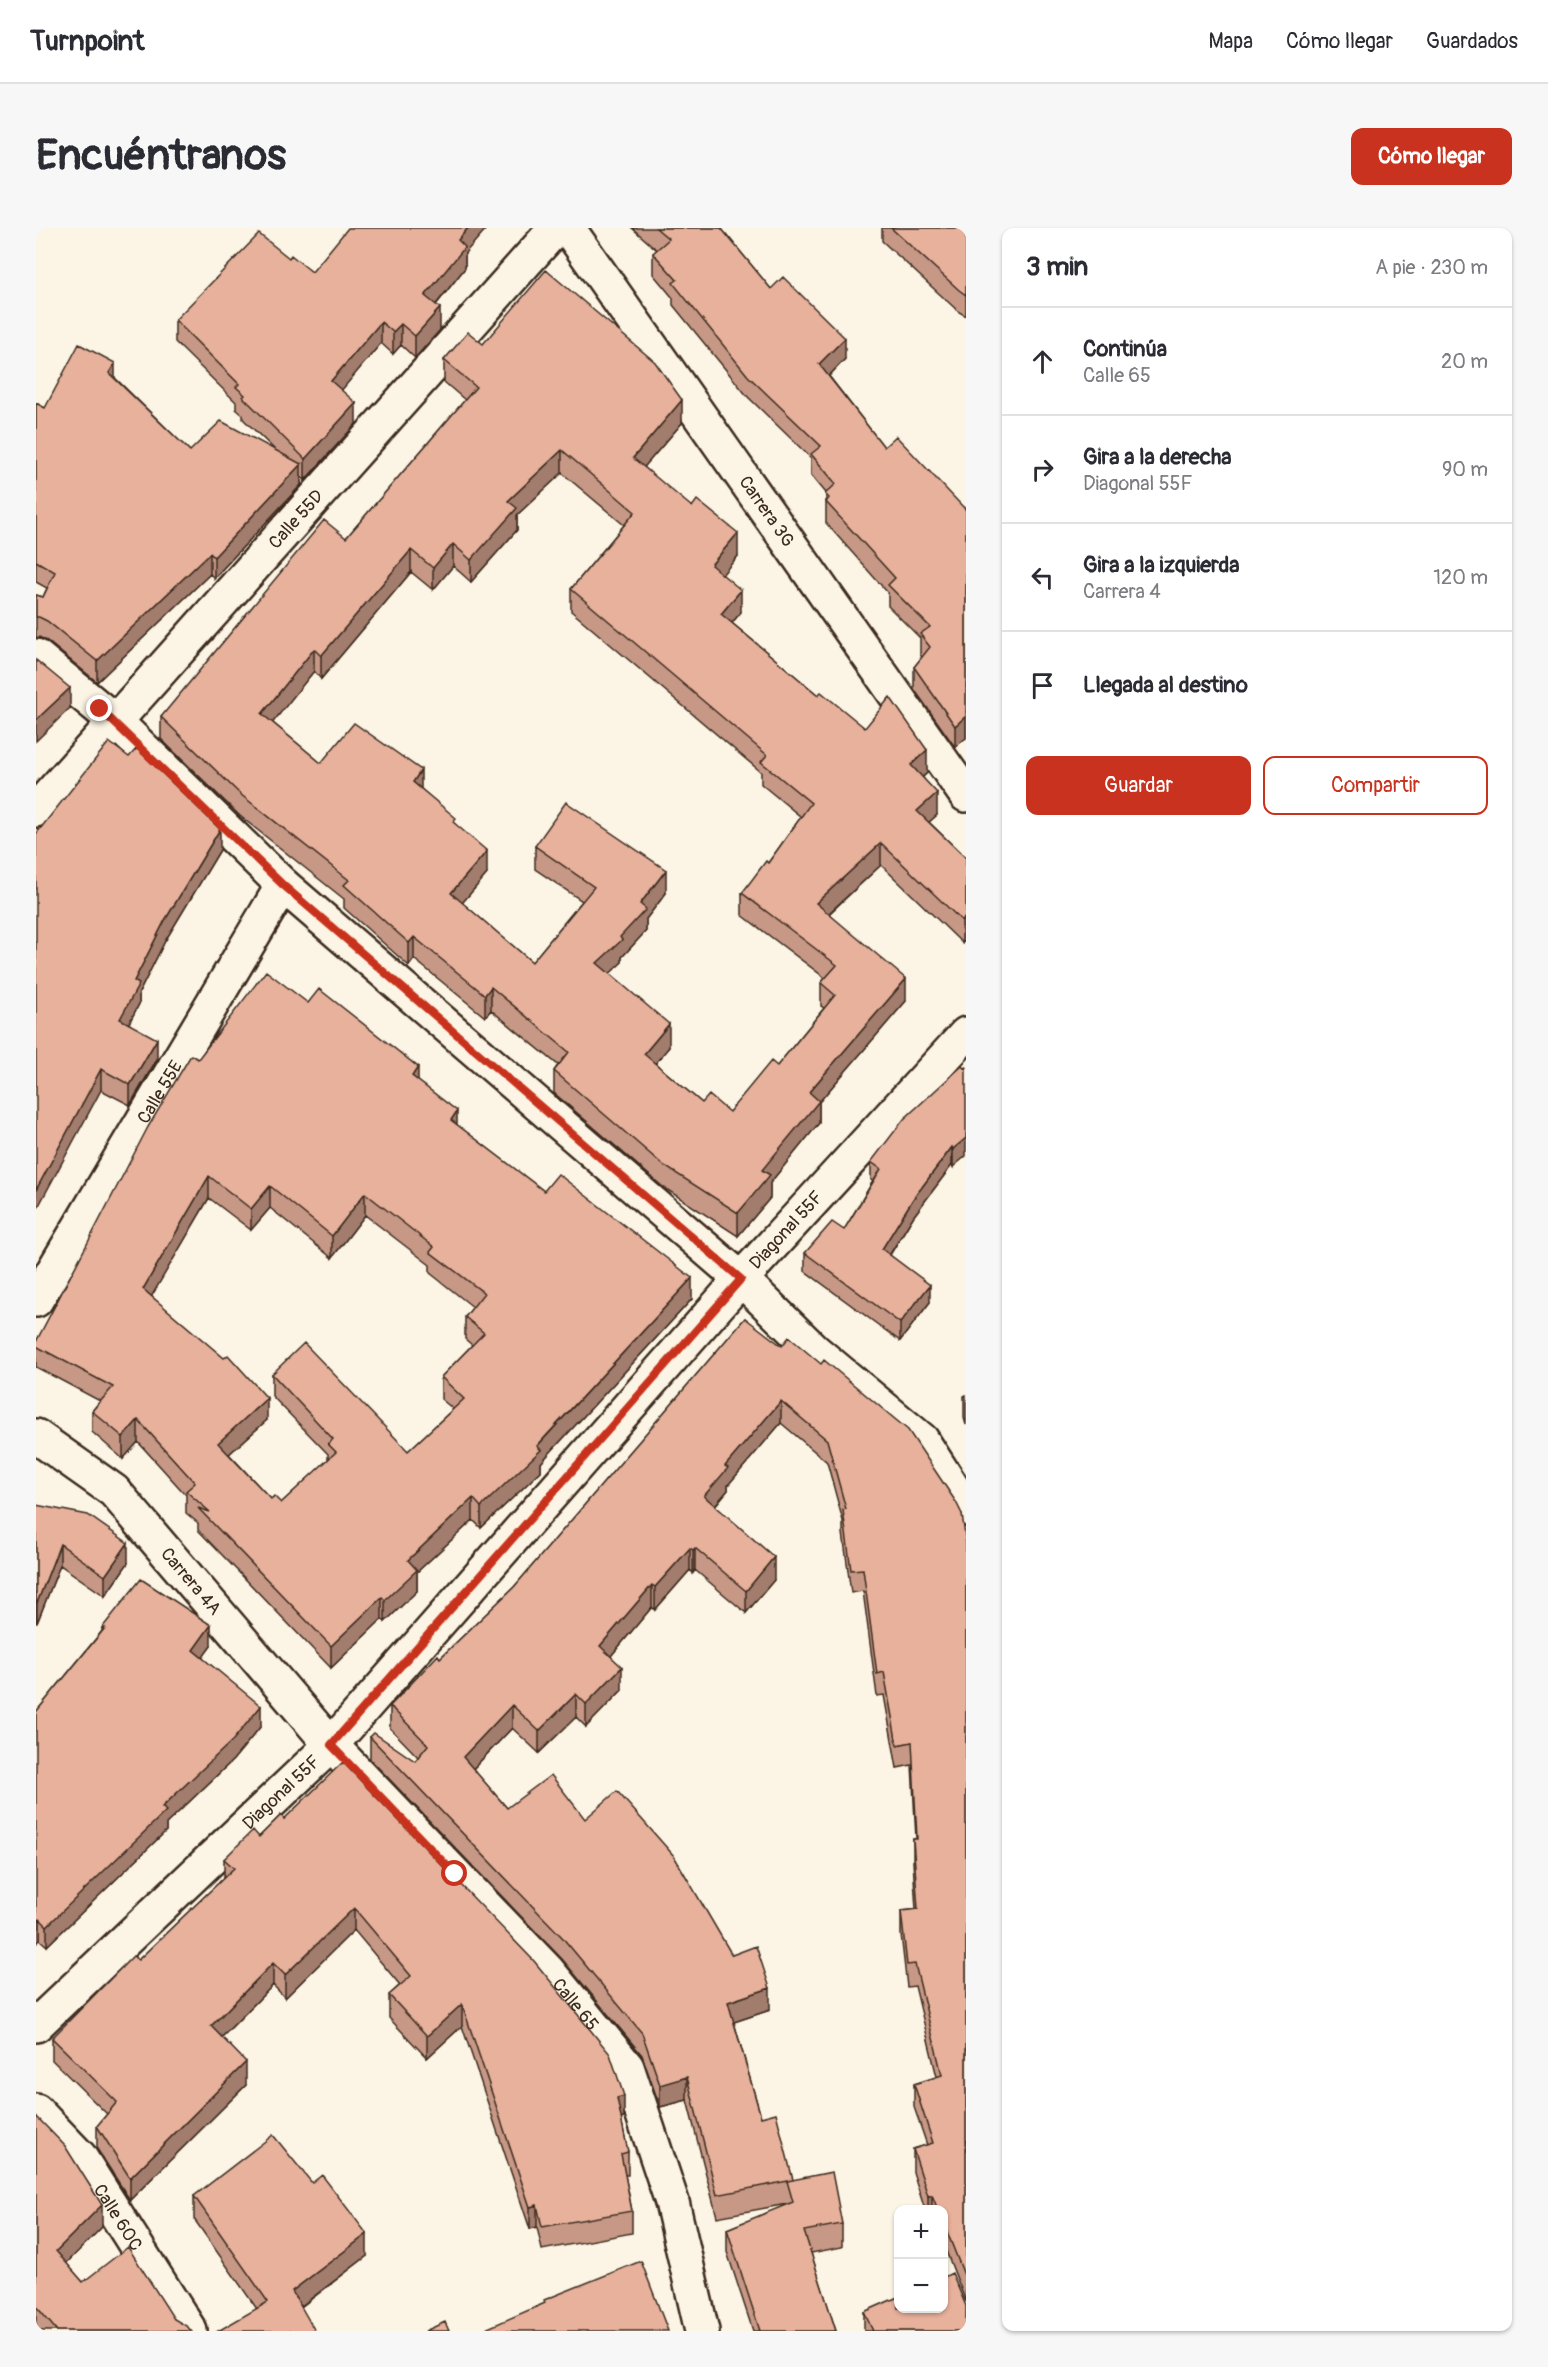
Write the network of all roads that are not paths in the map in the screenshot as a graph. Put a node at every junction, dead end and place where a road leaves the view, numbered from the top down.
1 (556, 228) edge
2 (568, 228) edge
3 (36, 656) edge
4 (116, 722) junction
5 (966, 795) edge
6 (36, 810) edge
7 (283, 885) junction
8 (966, 1034) edge
9 (741, 1279) junction
10 (36, 1300) edge
11 (36, 1436) edge
12 (966, 1509) edge
13 (331, 1745) junction
14 (36, 2025) edge
15 (36, 2111) edge
16 (190, 2331) edge
17 (702, 2331) edge

1 - 4 street, Calle 55D
2 - 5 street, Carrera 3G
3 - 4 street
4 - 6 street, Calle 55D
4 - 7 street
7 - 9 street
7 - 10 street, Calle 55E
8 - 9 street, Diagonal 55F
9 - 12 street
9 - 13 street, Diagonal 55F
11 - 13 street, Carrera 4A
13 - 14 street, Diagonal 55F
13 - 17 street, Calle 65
15 - 16 street, Calle 60C

